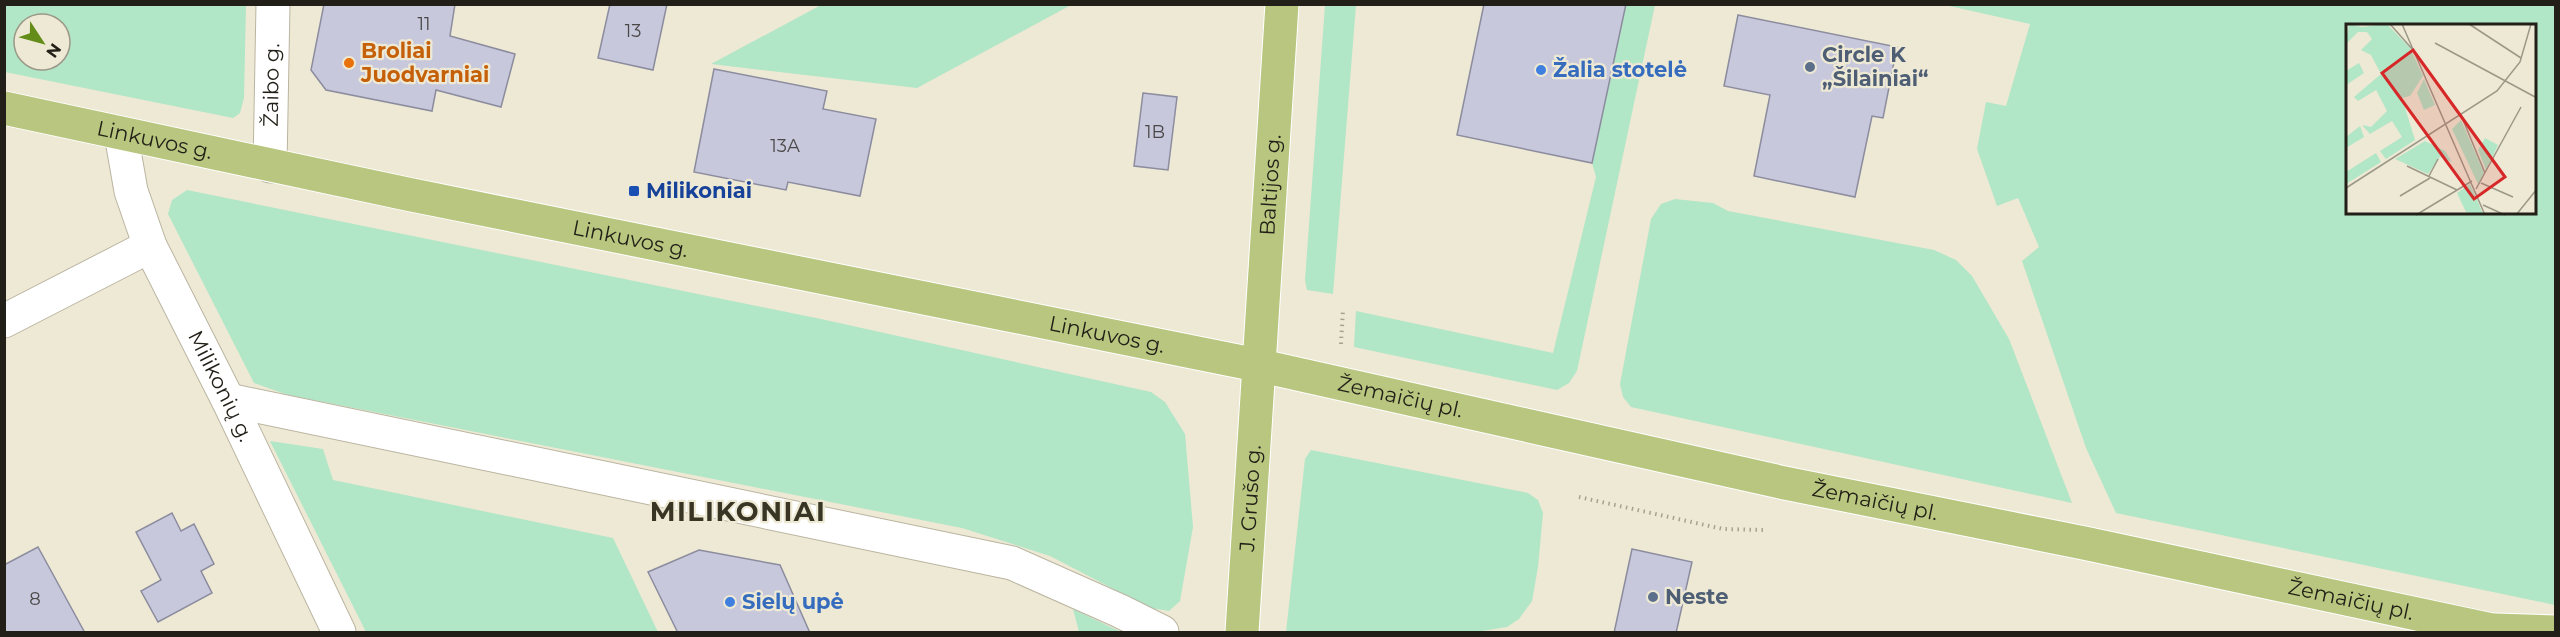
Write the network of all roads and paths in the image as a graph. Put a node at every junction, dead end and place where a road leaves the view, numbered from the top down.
1 (273, 4) edge
2 (1282, 4) edge
3 (4, 108) edge
4 (121, 134) junction
5 (270, 166) junction
6 (150, 246) junction
7 (4, 321) edge
8 (1257, 365) junction
9 (228, 400) junction
10 (1579, 497) dead end
11 (1763, 530) dead end
12 (2498, 631) edge
13 (2556, 632) edge
14 (339, 633) edge
15 (1162, 633) edge
16 (1242, 633) edge

1 - 5 street, Žaibo g.
2 - 8 main road, Baltijos g.
3 - 4 main road, Linkuvos g.
4 - 5 main road, Linkuvos g.
4 - 6 street, Milikonių g.
5 - 8 main road, Linkuvos g.
6 - 7 street
6 - 9 street, Milikonių g.
8 - 12 main road, Žemaičių pl.
8 - 16 main road, J. Grušo g.
9 - 14 street, Milikonių g.
9 - 15 street
10 - 11 path
12 - 13 main road, Žemaičių pl.

